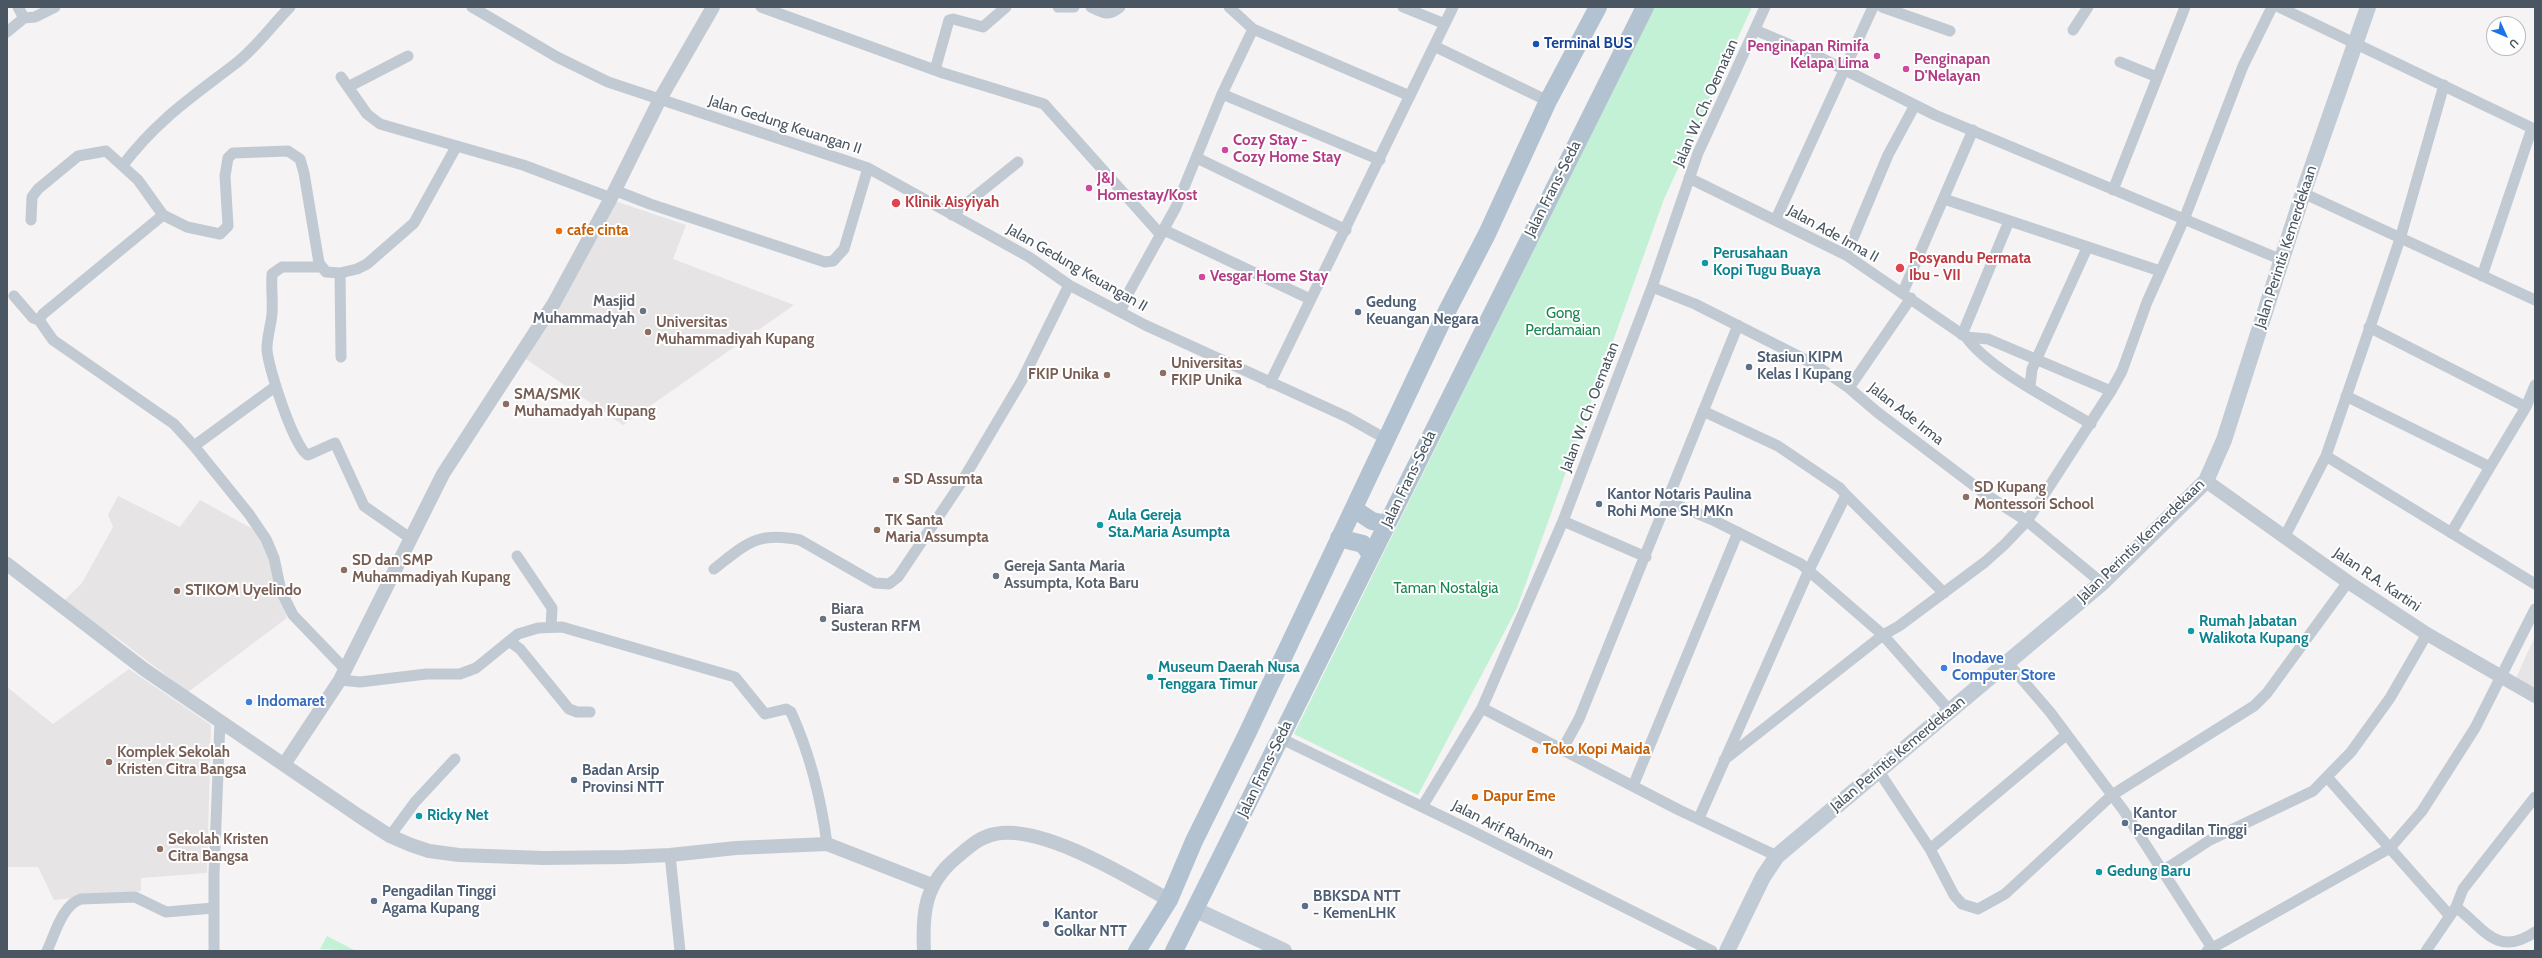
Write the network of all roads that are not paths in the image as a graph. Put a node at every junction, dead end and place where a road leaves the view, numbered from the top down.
1 (18, 7) edge
2 (55, 7) edge
3 (290, 7) edge
4 (472, 7) edge
5 (713, 7) edge
6 (761, 7) edge
7 (1006, 7) edge
8 (1058, 7) edge
9 (1074, 7) edge
10 (1091, 7) edge
11 (1120, 7) edge
12 (1229, 7) edge
13 (1403, 7) edge
14 (1453, 7) edge
15 (1598, 7) edge
16 (1645, 7) edge
17 (1765, 7) edge
18 (1873, 7) edge
19 (1882, 7) edge
20 (2088, 7) edge
21 (2185, 7) edge
22 (2272, 7) edge
23 (2279, 7) edge
24 (2368, 7) edge
25 (24, 18) junction
26 (1445, 24) junction
27 (1253, 29) junction
28 (1755, 30) junction
29 (2073, 30) dead end
30 (1950, 31) dead end
31 (7, 32) edge
32 (2354, 43) junction
33 (1434, 46) junction
34 (408, 56) dead end
35 (2120, 62) dead end
36 (935, 70) junction
37 (1845, 70) junction
38 (341, 77) dead end
39 (2157, 77) junction
40 (2444, 85) junction
41 (348, 87) junction
42 (1222, 94) junction
43 (1410, 96) junction
44 (660, 100) junction
45 (1548, 101) junction
46 (1915, 105) junction
47 (2533, 129) edge
48 (1973, 130) junction
49 (456, 147) junction
50 (1197, 158) junction
51 (1380, 160) junction
52 (1018, 162) dead end
53 (123, 165) junction
54 (868, 168) junction
55 (1689, 178) junction
56 (2113, 190) junction
57 (2303, 193) junction
58 (612, 194) junction
59 (1944, 199) junction
60 (952, 214) junction
61 (164, 215) junction
62 (2185, 218) junction
63 (1776, 219) junction
64 (32, 220) dead end
65 (2010, 222) junction
66 (1346, 230) junction
67 (1163, 233) junction
68 (2400, 239) junction
69 (2087, 248) junction
70 (1846, 255) junction
71 (2282, 260) junction
72 (321, 267) junction
73 (2160, 271) junction
74 (340, 272) junction
75 (2482, 276) junction
76 (1069, 285) junction
77 (1652, 287) junction
78 (1907, 295) junction
79 (14, 296) dead end
80 (1310, 299) junction
81 (2535, 300) edge
82 (1121, 310) junction
83 (39, 320) junction
84 (1738, 325) junction
85 (2369, 327) junction
86 (1964, 336) junction
87 (341, 357) dead end
88 (2037, 360) junction
89 (1270, 383) junction
90 (2535, 385) edge
91 (276, 386) junction
92 (2030, 386) junction
93 (1849, 388) junction
94 (2111, 391) junction
95 (2346, 396) junction
96 (2526, 408) junction
97 (1703, 411) junction
98 (2091, 424) junction
99 (1386, 439) junction
100 (194, 446) junction
101 (2326, 456) junction
102 (2490, 467) junction
103 (2206, 481) junction
104 (1846, 495) junction
105 (1667, 501) junction
106 (1354, 509) junction
107 (1563, 521) junction
108 (2027, 521) junction
109 (1386, 524) junction
110 (1738, 532) junction
111 (2450, 533) junction
112 (410, 538) junction
113 (1339, 538) junction
114 (2284, 538) junction
115 (1371, 555) junction
116 (517, 556) dead end
117 (1646, 557) junction
118 (7, 564) edge
119 (714, 569) dead end
120 (1809, 570) junction
121 (2348, 582) junction
122 (2102, 583) junction
123 (2535, 584) edge
124 (1944, 593) junction
125 (2535, 609) edge
126 (551, 627) junction
127 (2427, 634) junction
128 (1883, 635) junction
129 (509, 641) junction
130 (2006, 662) junction
131 (342, 674) junction
132 (2501, 677) junction
133 (2535, 696) edge
134 (1482, 708) junction
135 (1950, 711) junction
136 (590, 712) dead end
137 (220, 721) junction
138 (2066, 735) junction
139 (1280, 738) junction
140 (1562, 750) junction
141 (455, 759) dead end
142 (1724, 760) junction
143 (285, 763) junction
144 (1878, 770) junction
145 (2327, 776) junction
146 (1633, 786) junction
147 (2112, 795) junction
148 (2535, 797) edge
149 (1422, 807) junction
150 (1699, 818) junction
151 (390, 836) junction
152 (827, 844) junction
153 (2390, 848) junction
154 (1930, 849) junction
155 (670, 855) junction
156 (1777, 856) junction
157 (2161, 872) junction
158 (932, 885) junction
159 (1169, 900) junction
160 (213, 908) junction
161 (1196, 910) junction
162 (2453, 911) junction
163 (2535, 932) edge
164 (2211, 950) edge
165 (47, 951) edge
166 (214, 951) edge
167 (680, 951) edge
168 (924, 951) edge
169 (1137, 951) edge
170 (1174, 951) edge
171 (1284, 951) edge
172 (1712, 951) edge
173 (1727, 951) edge
174 (2426, 951) edge

1 - 25 street
2 - 25 street
3 - 53 street
4 - 44 street, Jalan Gedung Keuangan II
5 - 44 street
6 - 36 street
7 - 36 street
8 - 9 street
10 - 11 street
12 - 27 street
13 - 26 street
14 - 26 street
15 - 45 main road, Jalan Frans-Seda
16 - 109 main road, Jalan Frans-Seda
17 - 28 street, Jalan W. Ch. Oematan
18 - 37 street
19 - 30 street
20 - 29 street
21 - 39 street
22 - 62 street
23 - 32 street
24 - 32 main road, Jalan Perintis Kemerdekaan
25 - 31 street
26 - 33 street
27 - 42 street
27 - 43 street
28 - 37 street
28 - 55 street, Jalan W. Ch. Oematan
32 - 40 street
32 - 57 main road, Jalan Perintis Kemerdekaan
33 - 43 street
33 - 45 street
34 - 41 street
35 - 39 street
36 - 67 street
37 - 46 street
37 - 63 street
38 - 41 street
39 - 56 street
40 - 47 street
40 - 68 street
41 - 49 street
42 - 50 street
42 - 51 street
43 - 51 street
44 - 54 street, Jalan Gedung Keuangan II
44 - 58 street
45 - 99 main road, Jalan Frans-Seda
46 - 48 street
46 - 70 street
47 - 75 street
48 - 56 street
48 - 59 street
49 - 58 street
49 - 74 street
50 - 66 street
50 - 67 street
51 - 66 street
52 - 60 street
53 - 61 street
53 - 64 street
54 - 58 street
54 - 60 street, Jalan Gedung Keuangan II
55 - 63 street, Jalan Ade Irma II
55 - 77 street, Jalan W. Ch. Oematan
56 - 62 street
57 - 68 street
57 - 71 main road, Jalan Perintis Kemerdekaan
58 - 112 street
59 - 65 street
59 - 78 street
60 - 76 street, Jalan Gedung Keuangan II
61 - 72 street
61 - 83 street
62 - 71 street
62 - 73 street
63 - 70 street, Jalan Ade Irma II
65 - 69 street
65 - 86 street
66 - 80 street
67 - 80 street
67 - 82 street
68 - 75 street
68 - 85 street
69 - 73 street
69 - 88 street
70 - 78 street, Jalan Ade Irma II
71 - 103 main road, Jalan Perintis Kemerdekaan
72 - 74 street
72 - 91 street
73 - 94 street
74 - 87 street
75 - 81 street
76 - 82 street, Jalan Gedung Keuangan II
76 - 119 street
77 - 84 street, Jalan Ade Irma
77 - 107 street, Jalan W. Ch. Oematan
78 - 86 street, Jalan Ade Irma II
78 - 93 street
79 - 83 street
80 - 89 street
82 - 89 street, Jalan Gedung Keuangan II
83 - 100 street
84 - 93 street, Jalan Ade Irma
84 - 97 street
85 - 95 street
85 - 96 street
86 - 88 street
86 - 92 street, Jalan Ade Irma II
88 - 92 street
88 - 94 street
89 - 99 street, Jalan Gedung Keuangan II
90 - 96 street
91 - 100 street
91 - 112 street
92 - 98 street, Jalan Ade Irma II
93 - 108 street, Jalan Ade Irma
94 - 98 street
95 - 101 street
95 - 102 street
96 - 102 street
97 - 104 street
97 - 105 street
98 - 108 street
99 - 106 main road, Jalan Frans-Seda
100 - 131 street
101 - 111 street
101 - 114 street
102 - 111 street
103 - 114 street, Jalan R.A. Kartini
103 - 122 main road, Jalan Perintis Kemerdekaan
104 - 120 street
104 - 124 street
105 - 110 street
105 - 117 street
106 - 109 main road
106 - 113 main road, Jalan Frans-Seda
107 - 117 street
107 - 134 street, Jalan W. Ch. Oematan
108 - 122 street, Jalan Ade Irma
108 - 124 street
109 - 115 main road, Jalan Frans-Seda
110 - 120 street
110 - 146 street
111 - 123 street
112 - 131 street
113 - 115 main road
113 - 159 main road, Jalan Frans-Seda
114 - 121 street, Jalan R.A. Kartini
115 - 139 main road, Jalan Frans-Seda
116 - 126 street
117 - 140 street
118 - 137 street
120 - 128 street
120 - 142 street
121 - 127 street, Jalan R.A. Kartini
121 - 147 street
122 - 130 main road, Jalan Perintis Kemerdekaan
124 - 128 street
125 - 132 street
126 - 129 street
126 - 152 street
127 - 132 street, Jalan R.A. Kartini
127 - 145 street
128 - 135 street
128 - 142 street
129 - 131 street
129 - 136 street
130 - 135 main road, Jalan Perintis Kemerdekaan
130 - 138 street
131 - 143 street
132 - 133 street, Jalan R.A. Kartini
132 - 153 street
134 - 140 street
134 - 149 street, Jalan W. Ch. Oematan
135 - 144 main road, Jalan Perintis Kemerdekaan
137 - 143 street
137 - 160 street
138 - 147 street
138 - 154 street
139 - 149 street, Jalan Arif Rahman
139 - 161 main road, Jalan Frans-Seda
140 - 146 street
141 - 151 street
142 - 150 street
143 - 151 street
144 - 154 street
144 - 156 main road, Jalan Perintis Kemerdekaan
145 - 153 street
145 - 157 street
146 - 150 street
147 - 154 street
147 - 157 street
148 - 162 street
149 - 172 street, Jalan Arif Rahman
150 - 156 street
151 - 155 street
152 - 155 street
152 - 158 street
153 - 162 street
153 - 164 street
155 - 167 street
156 - 173 main road, Jalan Perintis Kemerdekaan
157 - 164 street
158 - 159 street
158 - 168 street
159 - 169 main road, Jalan Frans-Seda
160 - 165 street
160 - 166 street
161 - 170 main road, Jalan Frans-Seda
161 - 171 main road
162 - 163 street
162 - 174 street

